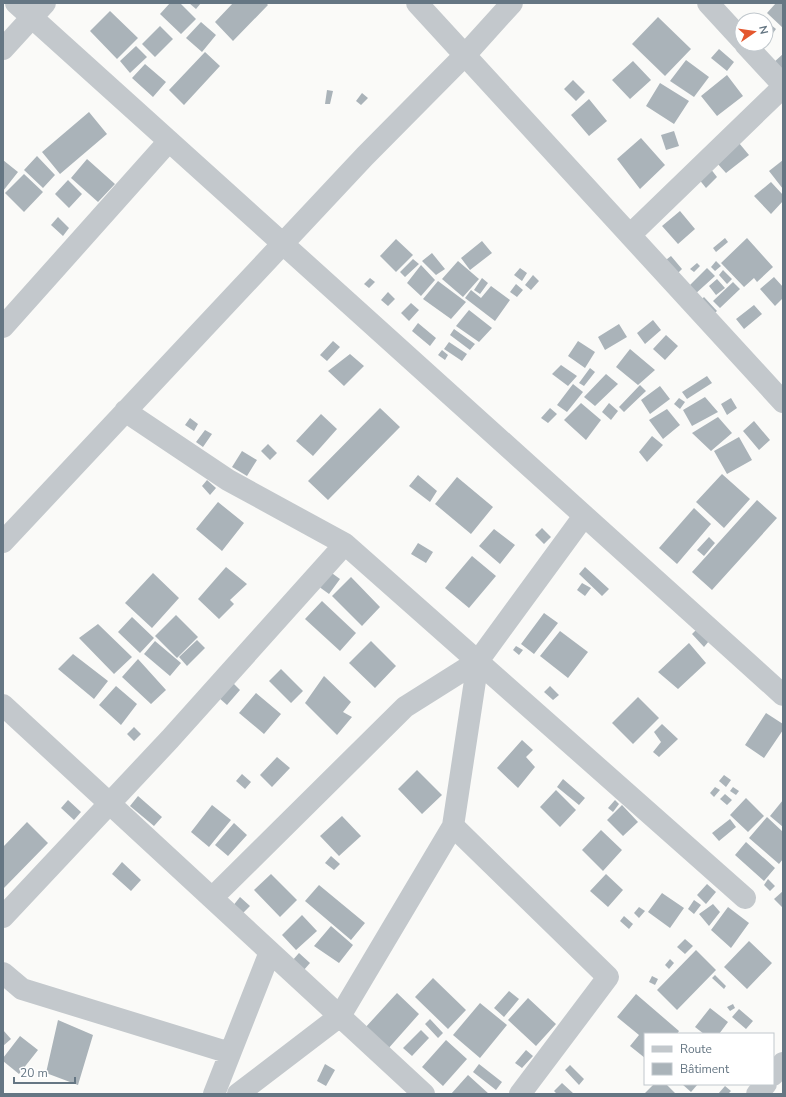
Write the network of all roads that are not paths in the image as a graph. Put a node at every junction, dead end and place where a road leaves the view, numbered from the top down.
1 (16, 3) edge
2 (417, 3) edge
3 (512, 3) edge
4 (708, 3) edge
5 (39, 10) edge
6 (734, 31) edge
7 (3, 49) edge
8 (753, 52) edge
9 (464, 54) junction
10 (783, 86) edge
11 (169, 141) junction
12 (630, 235) junction
13 (283, 244) junction
14 (3, 328) edge
15 (783, 402) edge
16 (125, 411) junction
17 (584, 516) junction
18 (3, 542) edge
19 (345, 544) junction
20 (478, 661) junction
21 (783, 695) edge
22 (3, 705) edge
23 (109, 802) junction
24 (453, 826) junction
25 (212, 898) junction
26 (745, 898) dead end
27 (3, 917) edge
28 (270, 952) junction
29 (3, 973) edge
30 (340, 1016) junction
31 (230, 1053) junction
32 (783, 1063) edge
33 (774, 1074) edge
34 (765, 1085) edge
35 (214, 1094) edge
36 (238, 1094) edge
37 (424, 1094) edge
38 (520, 1094) edge
39 (758, 1094) edge

1 - 5 street
2 - 9 street
3 - 9 street
4 - 6 street
5 - 7 street
5 - 11 street
8 - 10 street
9 - 12 street
9 - 13 street
10 - 12 street
11 - 13 street
11 - 14 street
12 - 15 street
13 - 16 street
13 - 17 street
16 - 18 street
16 - 19 street
17 - 20 street
17 - 21 street
19 - 20 street
19 - 23 street
20 - 24 street
20 - 25 street
20 - 26 street
22 - 23 street
23 - 25 street
23 - 27 street
24 - 30 street
24 - 38 street
25 - 28 street
28 - 30 street
28 - 31 street
29 - 31 street
30 - 36 street
30 - 37 street
31 - 35 street
32 - 33 street
34 - 39 street

